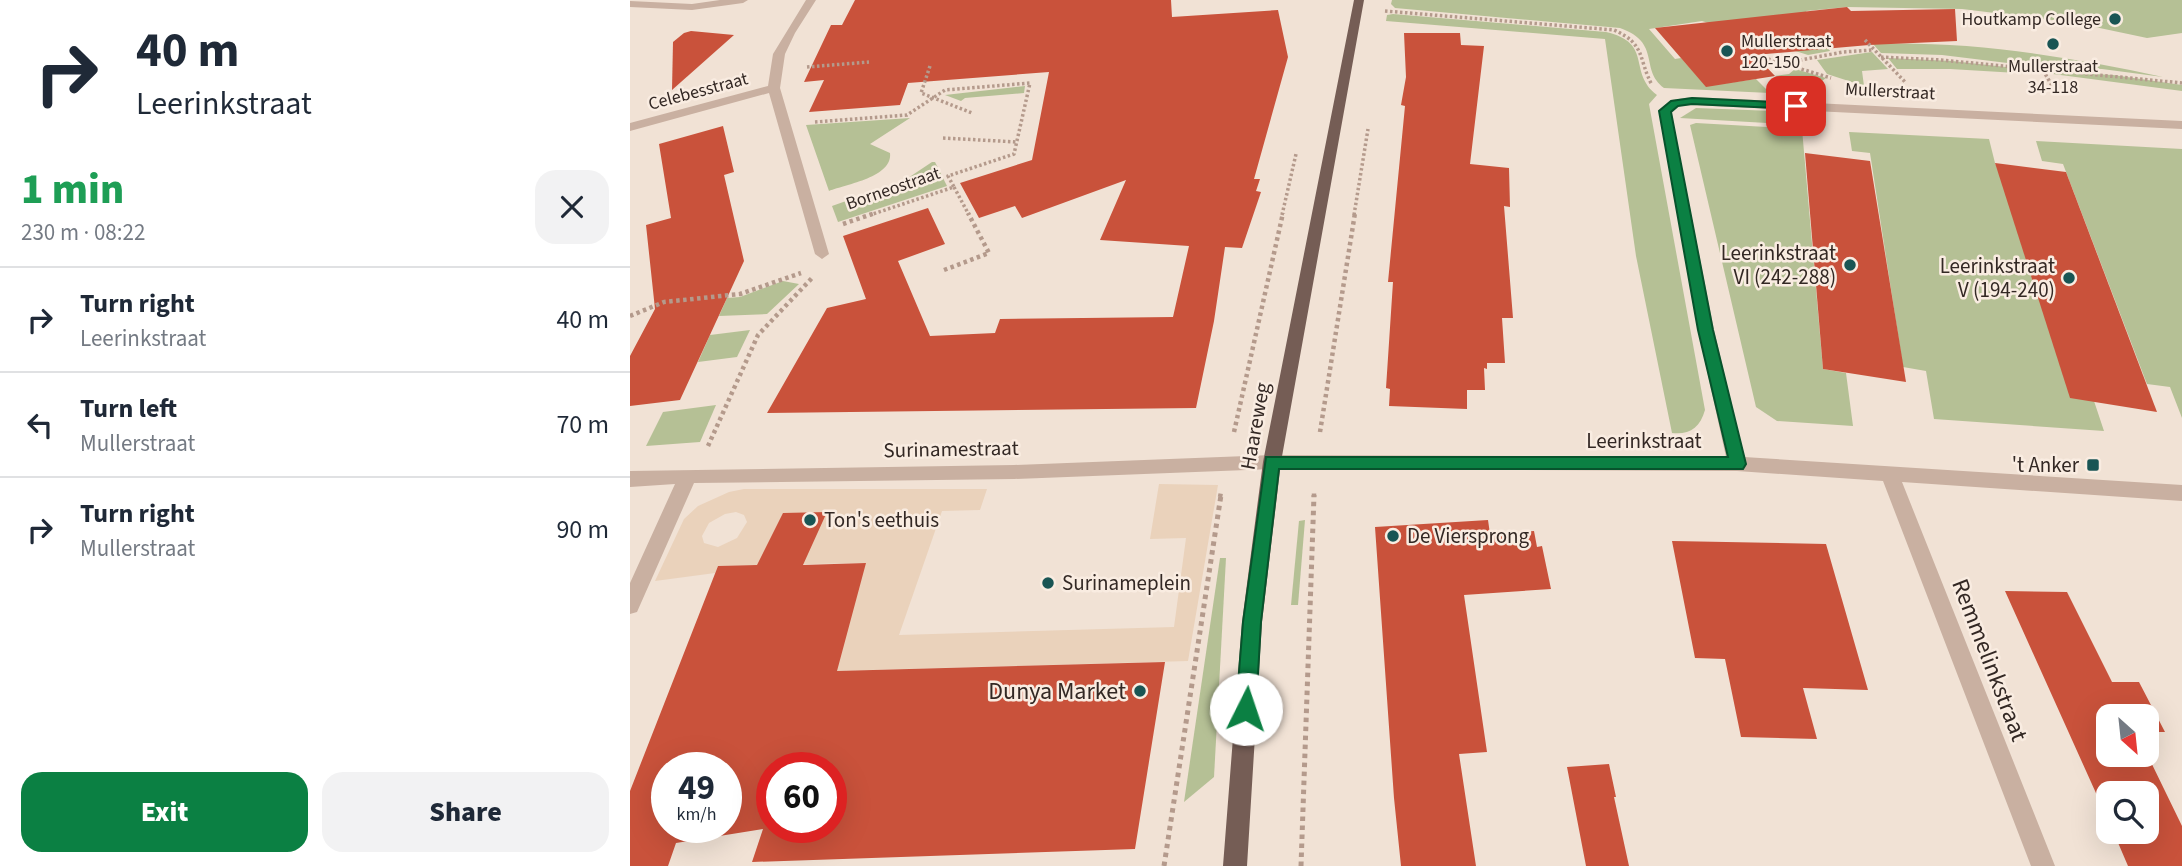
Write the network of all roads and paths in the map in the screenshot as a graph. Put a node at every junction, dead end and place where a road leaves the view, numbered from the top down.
1 (743, 0) edge
2 (811, 0) edge
3 (1359, 0) edge
4 (630, 4) edge
5 (1379, 11) dead end
6 (1865, 40) dead end
7 (1874, 50) junction
8 (1881, 57) junction
9 (1768, 59) dead end
10 (869, 62) dead end
11 (1783, 64) junction
12 (930, 66) dead end
13 (776, 69) junction
14 (1893, 69) dead end
15 (2043, 69) junction
16 (1838, 80) dead end
17 (2182, 83) edge
18 (774, 88) junction
19 (2055, 92) dead end
20 (933, 98) junction
21 (1675, 103) junction
22 (972, 113) dead end
23 (783, 125) junction
24 (2182, 125) edge
25 (630, 127) edge
26 (943, 138) dead end
27 (1017, 142) junction
28 (954, 187) junction
29 (815, 233) junction
30 (824, 259) junction
31 (944, 270) dead end
32 (630, 316) edge
33 (1272, 462) junction
34 (1737, 464) junction
35 (1889, 472) junction
36 (688, 475) junction
37 (630, 479) edge
38 (2182, 494) edge
39 (630, 605) edge
40 (1235, 866) edge
41 (2043, 866) edge

1 - 4 street
2 - 13 street
3 - 33 main road, Haareweg
5 - 21 path
6 - 7 path
7 - 8 path
7 - 11 path
8 - 14 path
8 - 15 path
9 - 11 path
10 - 13 path
11 - 16 path
12 - 20 path
13 - 18 street
15 - 17 path
15 - 19 path
18 - 23 street
18 - 25 street, Celebesstraat
20 - 22 path
20 - 23 path
20 - 27 path
21 - 24 street, Mullerstraat
21 - 34 street
23 - 29 street
26 - 27 path
27 - 28 path, Borneostraat
28 - 29 path, Borneostraat
28 - 31 path
29 - 30 street
30 - 32 path
30 - 36 path
33 - 34 street, Leerinkstraat
33 - 36 street, Surinamestraat
33 - 40 main road, Haareweg
34 - 35 street, Leerinkstraat
35 - 38 street, Leerinkstraat
35 - 41 street, Remmelinkstraat
36 - 37 street, Surinamestraat
36 - 39 street

